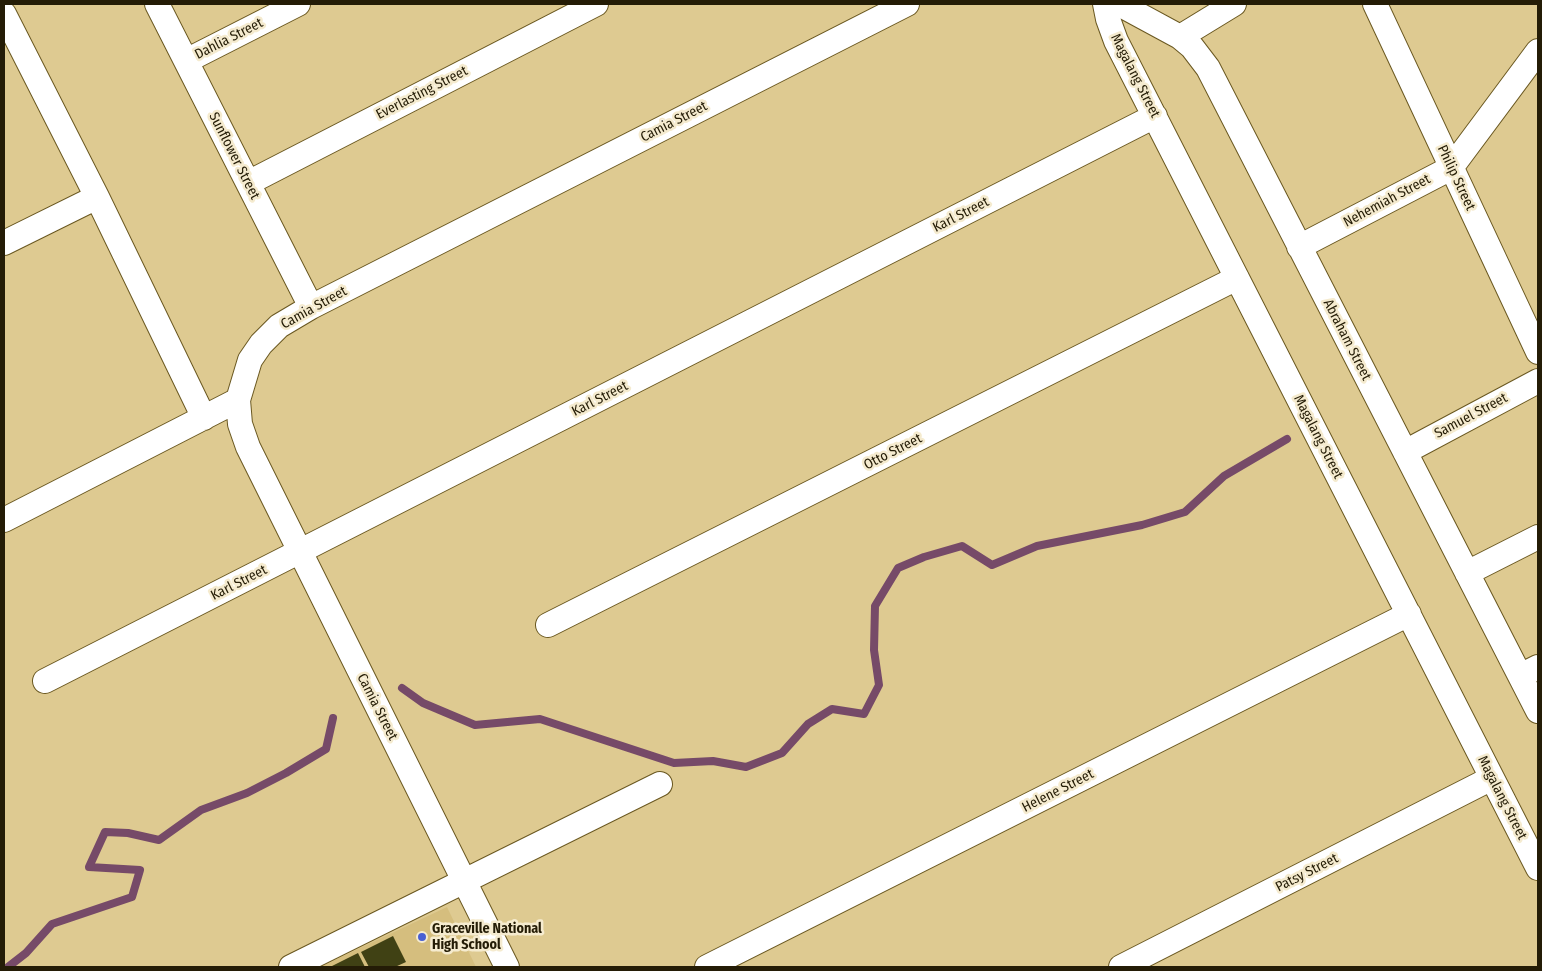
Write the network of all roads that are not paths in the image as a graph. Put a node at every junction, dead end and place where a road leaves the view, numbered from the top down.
1 (157, 4) edge
2 (298, 4) edge
3 (596, 4) edge
4 (907, 4) edge
5 (1105, 4) edge
6 (1119, 4) edge
7 (1234, 4) edge
8 (1374, 4) edge
9 (4, 14) edge
10 (1180, 37) junction
11 (1538, 51) edge
12 (12, 52) edge
13 (186, 61) junction
14 (1155, 116) junction
15 (1451, 168) junction
16 (248, 183) junction
17 (97, 197) junction
18 (4, 243) edge
19 (1299, 247) junction
20 (1237, 278) junction
21 (311, 308) junction
22 (1538, 352) edge
23 (1538, 381) edge
24 (238, 400) junction
25 (204, 418) junction
26 (1405, 452) junction
27 (4, 520) edge
28 (1538, 537) edge
29 (299, 553) junction
30 (1468, 573) junction
31 (1409, 614) junction
32 (548, 625) dead end
33 (1529, 671) edge
34 (45, 681) dead end
35 (1538, 711) edge
36 (1492, 778) junction
37 (660, 784) dead end
38 (1538, 868) edge
39 (464, 881) junction
40 (291, 967) edge
41 (507, 967) edge
42 (707, 967) edge
43 (1121, 967) edge

1 - 13 street, Sunflower Street
2 - 13 street, Dahlia Street
3 - 16 street, Everlasting Street
4 - 21 street, Camia Street
5 - 14 street, Magalang Street
6 - 10 street, Abraham Street
7 - 10 street
8 - 15 street, Philip Street
9 - 12 street
10 - 19 street, Abraham Street
11 - 15 street, Nehemiah Street
12 - 17 street
13 - 16 street, Sunflower Street
14 - 20 street, Magalang Street
14 - 29 street, Karl Street
15 - 19 street, Nehemiah Street
15 - 22 street, Philip Street
16 - 21 street, Sunflower Street
17 - 18 street
17 - 25 street
19 - 26 street, Abraham Street
20 - 31 street, Magalang Street
20 - 32 street, Otto Street
21 - 24 street, Camia Street
23 - 26 street, Samuel Street
24 - 25 street
24 - 29 street, Camia Street
25 - 27 street
26 - 30 street, Abraham Street
28 - 30 street
29 - 34 street, Karl Street
29 - 39 street, Camia Street
30 - 33 street, Abraham Street
31 - 36 street, Magalang Street
31 - 42 street, Helene Street
33 - 35 street, Abraham Street
36 - 38 street, Magalang Street
36 - 43 street, Patsy Street
37 - 39 street
39 - 40 street
39 - 41 street, Camia Street

